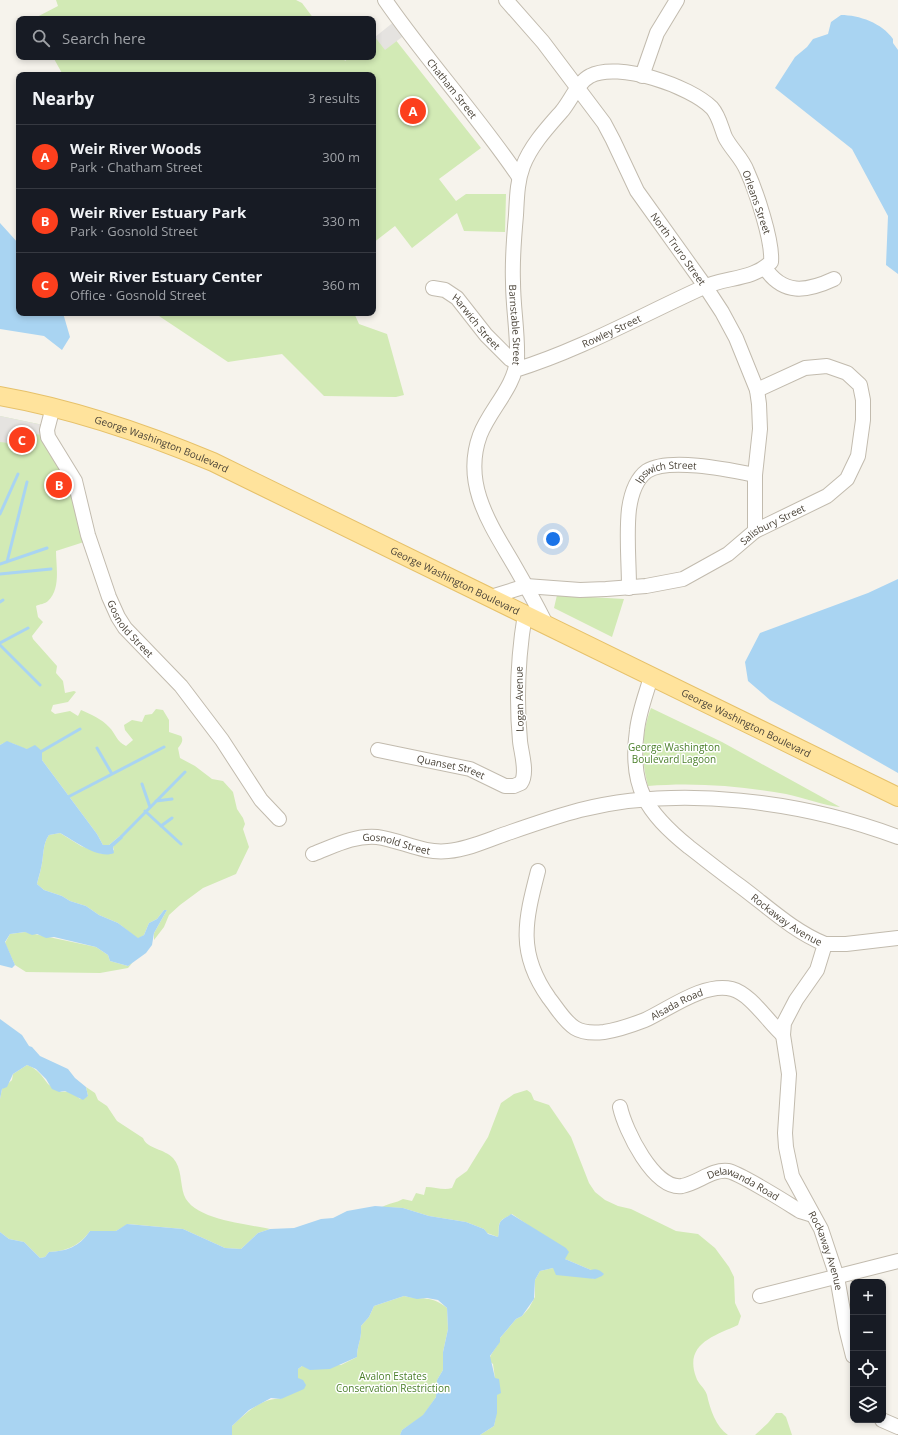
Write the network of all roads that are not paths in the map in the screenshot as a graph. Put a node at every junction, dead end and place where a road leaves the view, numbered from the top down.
1 (385, 0) edge
2 (506, 0) edge
3 (677, 0) edge
4 (642, 76) junction
5 (578, 89) junction
6 (520, 177) junction
7 (765, 268) junction
8 (834, 280) dead end
9 (705, 286) junction
10 (433, 288) dead end
11 (516, 366) junction
12 (757, 390) junction
13 (0, 396) edge
14 (53, 407) junction
15 (755, 475) junction
16 (755, 531) junction
17 (526, 586) junction
18 (629, 588) junction
19 (491, 597) junction
20 (525, 614) junction
21 (546, 624) junction
22 (651, 677) junction
23 (378, 750) dead end
24 (521, 783) joint
25 (898, 796) edge
26 (645, 800) junction
27 (279, 819) dead end
28 (898, 837) edge
29 (313, 854) dead end
30 (538, 871) dead end
31 (898, 938) edge
32 (824, 944) junction
33 (783, 1035) junction
34 (620, 1107) dead end
35 (813, 1215) junction
36 (898, 1261) edge
37 (837, 1277) junction
38 (760, 1296) dead end
39 (852, 1351) edge
40 (886, 1422) edge
41 (898, 1427) edge

1 - 6 street, Chatham Street
2 - 5 street, North Truro Street
3 - 4 street
4 - 5 street, Orleans Street
4 - 7 street, Orleans Street
5 - 6 street, Barnstable Street
5 - 9 street, North Truro Street
6 - 11 street, Barnstable Street
7 - 8 street
7 - 9 street
9 - 11 street, Rowley Street
9 - 12 street, North Truro Street
10 - 11 street, Harwich Street
11 - 17 street, Barnstable Street
12 - 15 street, North Truro Street
12 - 16 street, Salisbury Street
13 - 14 main road, George Washington Boulevard
14 - 19 main road, George Washington Boulevard
14 - 27 street, Gosnold Street
15 - 16 street, North Truro Street
15 - 18 street, Ipswich Street
16 - 18 street, Salisbury Street
17 - 18 street, Salisbury Street
17 - 19 street, Salisbury Street
17 - 21 street, Barnstable Street
19 - 20 main road, George Washington Boulevard
20 - 21 main road, George Washington Boulevard
20 - 24 street, Logan Avenue
21 - 22 main road, George Washington Boulevard
22 - 25 main road, George Washington Boulevard
22 - 26 street, Rockaway Avenue
23 - 24 street, Quanset Street
26 - 28 street, Gosnold Street
26 - 29 street, Gosnold Street
26 - 32 street, Rockaway Avenue
30 - 33 street, Alsada Road
31 - 32 street
32 - 33 street, Rockaway Avenue
33 - 35 street, Rockaway Avenue
34 - 35 street, Delawanda Road
35 - 37 street, Rockaway Avenue
36 - 37 street
37 - 38 street
37 - 39 street, Rockaway Avenue
40 - 41 street

